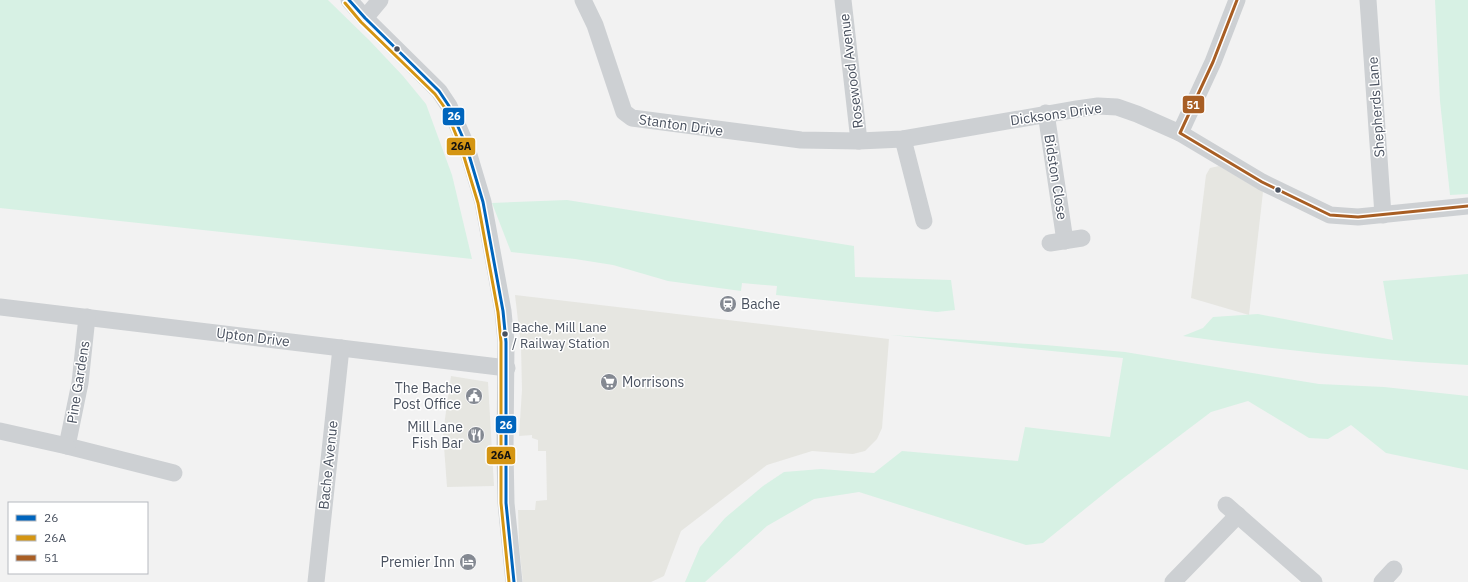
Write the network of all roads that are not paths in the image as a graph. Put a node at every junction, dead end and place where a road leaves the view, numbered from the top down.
1 (349, 0) edge
2 (380, 0) edge
3 (583, 0) edge
4 (843, 0) edge
5 (1237, 0) edge
6 (1368, 0) edge
7 (365, 18) junction
8 (1046, 113) junction
9 (1180, 133) junction
10 (903, 139) junction
11 (859, 141) junction
12 (1468, 206) edge
13 (1383, 215) junction
14 (924, 221) dead end
15 (1066, 241) dead end
16 (0, 307) edge
17 (87, 317) junction
18 (341, 348) junction
19 (507, 368) junction
20 (0, 431) edge
21 (68, 446) junction
22 (174, 473) dead end
23 (1394, 569) dead end
24 (316, 582) edge
25 (514, 582) edge
26 (1172, 582) edge
27 (1314, 582) edge
28 (1382, 582) edge

1 - 7 street
2 - 7 street
3 - 11 street, Stanton Drive
4 - 11 street, Rosewood Avenue
5 - 9 street
6 - 13 street, Shepherds Lane
7 - 19 street
8 - 9 street, Dicksons Drive
8 - 10 street, Dicksons Drive
8 - 15 street, Bidston Close
9 - 13 street, Dicksons Drive
10 - 11 street, Dicksons Drive
10 - 14 street
12 - 13 street, Dicksons Drive
16 - 17 street, Upton Drive
17 - 18 street, Upton Drive
17 - 21 street, Pine Gardens
18 - 19 street, Upton Drive
18 - 24 street, Bache Avenue
19 - 25 street
20 - 21 street
21 - 22 street
23 - 28 street
26 - 27 street

